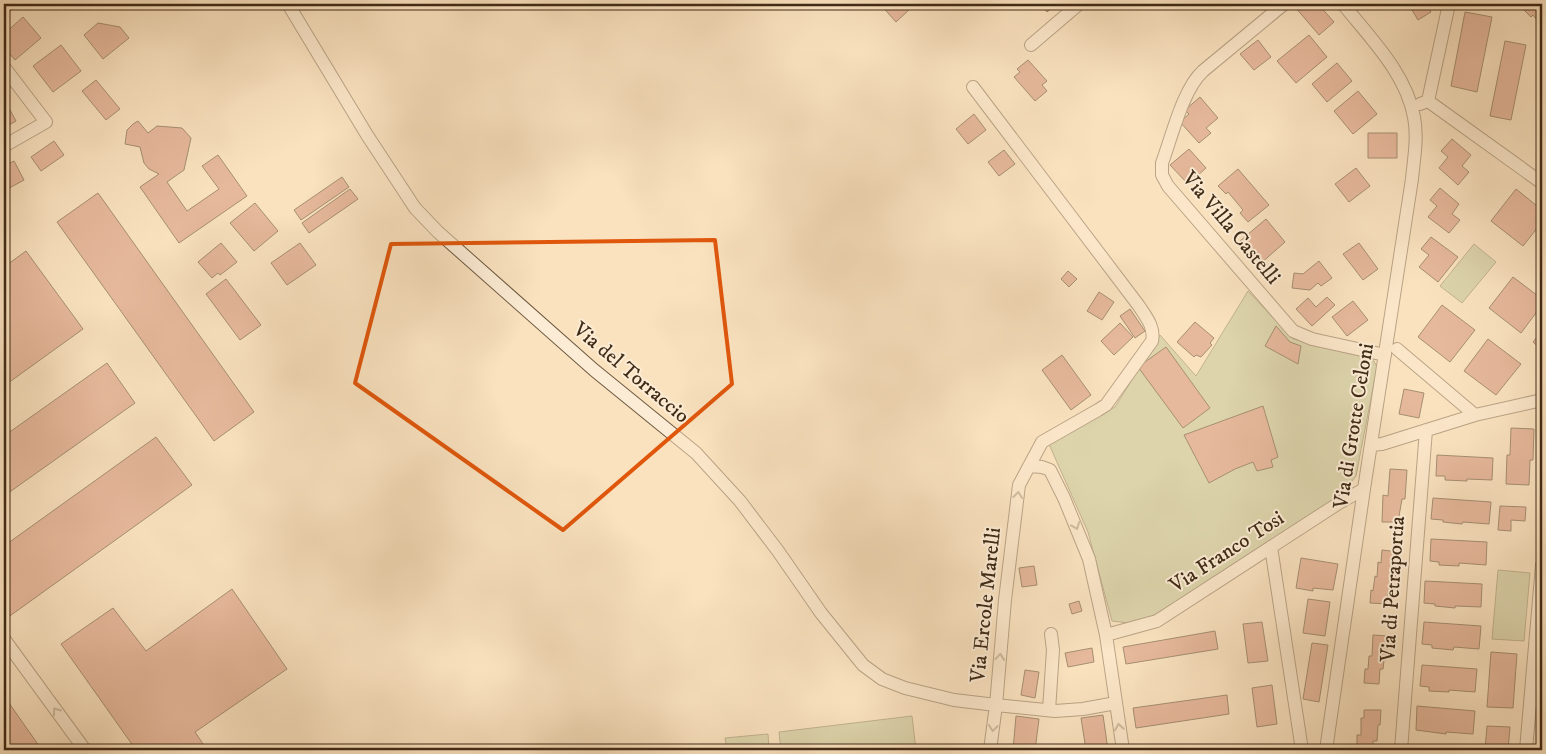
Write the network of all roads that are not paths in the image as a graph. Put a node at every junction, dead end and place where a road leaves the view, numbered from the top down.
1 (288, 4) edge
2 (1079, 4) edge
3 (1284, 4) edge
4 (1342, 4) edge
5 (1449, 4) edge
6 (1031, 45) dead end
7 (4, 67) edge
8 (973, 87) dead end
9 (1428, 101) junction
10 (1412, 108) junction
11 (4, 146) edge
12 (1542, 183) edge
13 (1397, 349) dead end
14 (1385, 355) junction
15 (1542, 400) edge
16 (1475, 415) junction
17 (1426, 430) junction
18 (1371, 445) junction
19 (1029, 466) junction
20 (1364, 489) junction
21 (1271, 547) junction
22 (1542, 566) edge
23 (1051, 634) dead end
24 (1106, 635) junction
25 (4, 638) edge
26 (1116, 703) junction
27 (996, 705) junction
28 (1050, 710) junction
29 (85, 750) edge
30 (990, 750) edge
31 (1123, 750) edge
32 (1302, 750) edge
33 (1326, 750) edge
34 (1401, 750) edge
35 (1526, 750) edge

1 - 27 street, Via del Torraccio
2 - 6 street
3 - 14 street, Via Villa Castelli
4 - 10 street, Via di Grotte Celoni
5 - 9 street
7 - 11 street
8 - 19 street, Via Ercole Marelli
9 - 10 street
9 - 12 street
10 - 14 street, Via di Grotte Celoni
13 - 16 street
14 - 18 street, Via di Grotte Celoni
15 - 16 street
16 - 17 street
17 - 18 street
17 - 34 street, Via di Petraportia
18 - 20 street, Via di Grotte Celoni
19 -> 24 street
27 -> 19 street, Via Ercole Marelli
20 - 21 street, Via Franco Tosi
20 - 33 street, Via di Grotte Celoni
21 - 24 street, Via Franco Tosi
21 - 32 street
22 - 35 street
23 - 28 street
24 - 26 street
29 -> 25 street
26 - 28 street, Via del Torraccio
31 -> 26 street
27 - 28 street, Via del Torraccio
27 -> 30 street, Via Ercole Marelli

